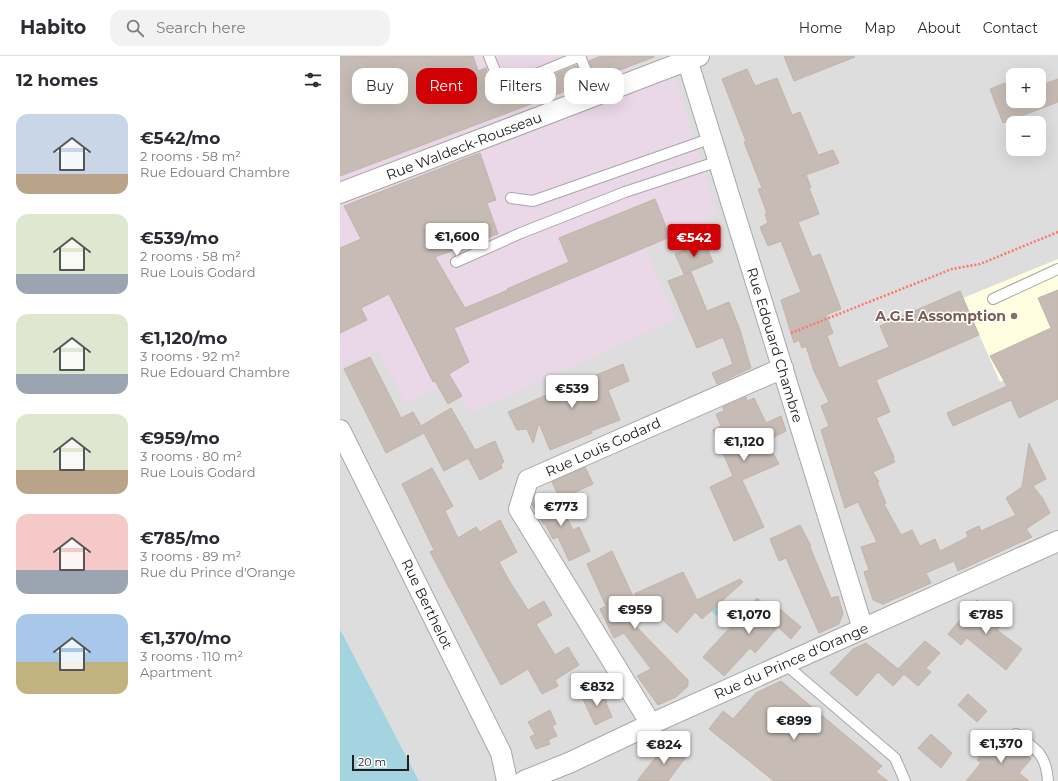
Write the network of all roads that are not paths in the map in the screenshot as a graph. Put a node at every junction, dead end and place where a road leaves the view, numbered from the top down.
1 (488, 56) edge
2 (691, 58) edge
3 (585, 68) edge
4 (624, 85) edge
5 (575, 104) edge
6 (712, 138) junction
7 (719, 161) junction
8 (340, 193) edge
9 (511, 198) dead end
10 (456, 262) dead end
11 (1058, 269) edge
12 (993, 299) dead end
13 (783, 368) junction
14 (340, 430) edge
15 (1058, 541) edge
16 (863, 629) junction
17 (785, 664) junction
18 (651, 724) junction
19 (1016, 734) dead end
20 (507, 781) edge
21 (524, 781) edge
22 (905, 781) edge
23 (1048, 781) edge

1 - 3 lane
2 - 4 street, Rue Waldeck-Rousseau
2 - 6 street, Rue Edouard Chambre
5 - 8 street, Rue Waldeck-Rousseau
6 - 7 street, Rue Edouard Chambre
6 - 9 lane
7 - 10 lane
7 - 13 street, Rue Edouard Chambre
11 - 12 lane
13 - 16 street, Rue Edouard Chambre
13 - 18 street, Rue Louis Godard
14 - 20 street, Rue Berthelot
15 - 16 street, Rue du Prince d'Orange
16 - 17 street, Rue du Prince d'Orange
17 - 18 street, Rue du Prince d'Orange
17 - 22 lane
18 - 21 street, Rue du Prince d'Orange
19 - 23 lane

